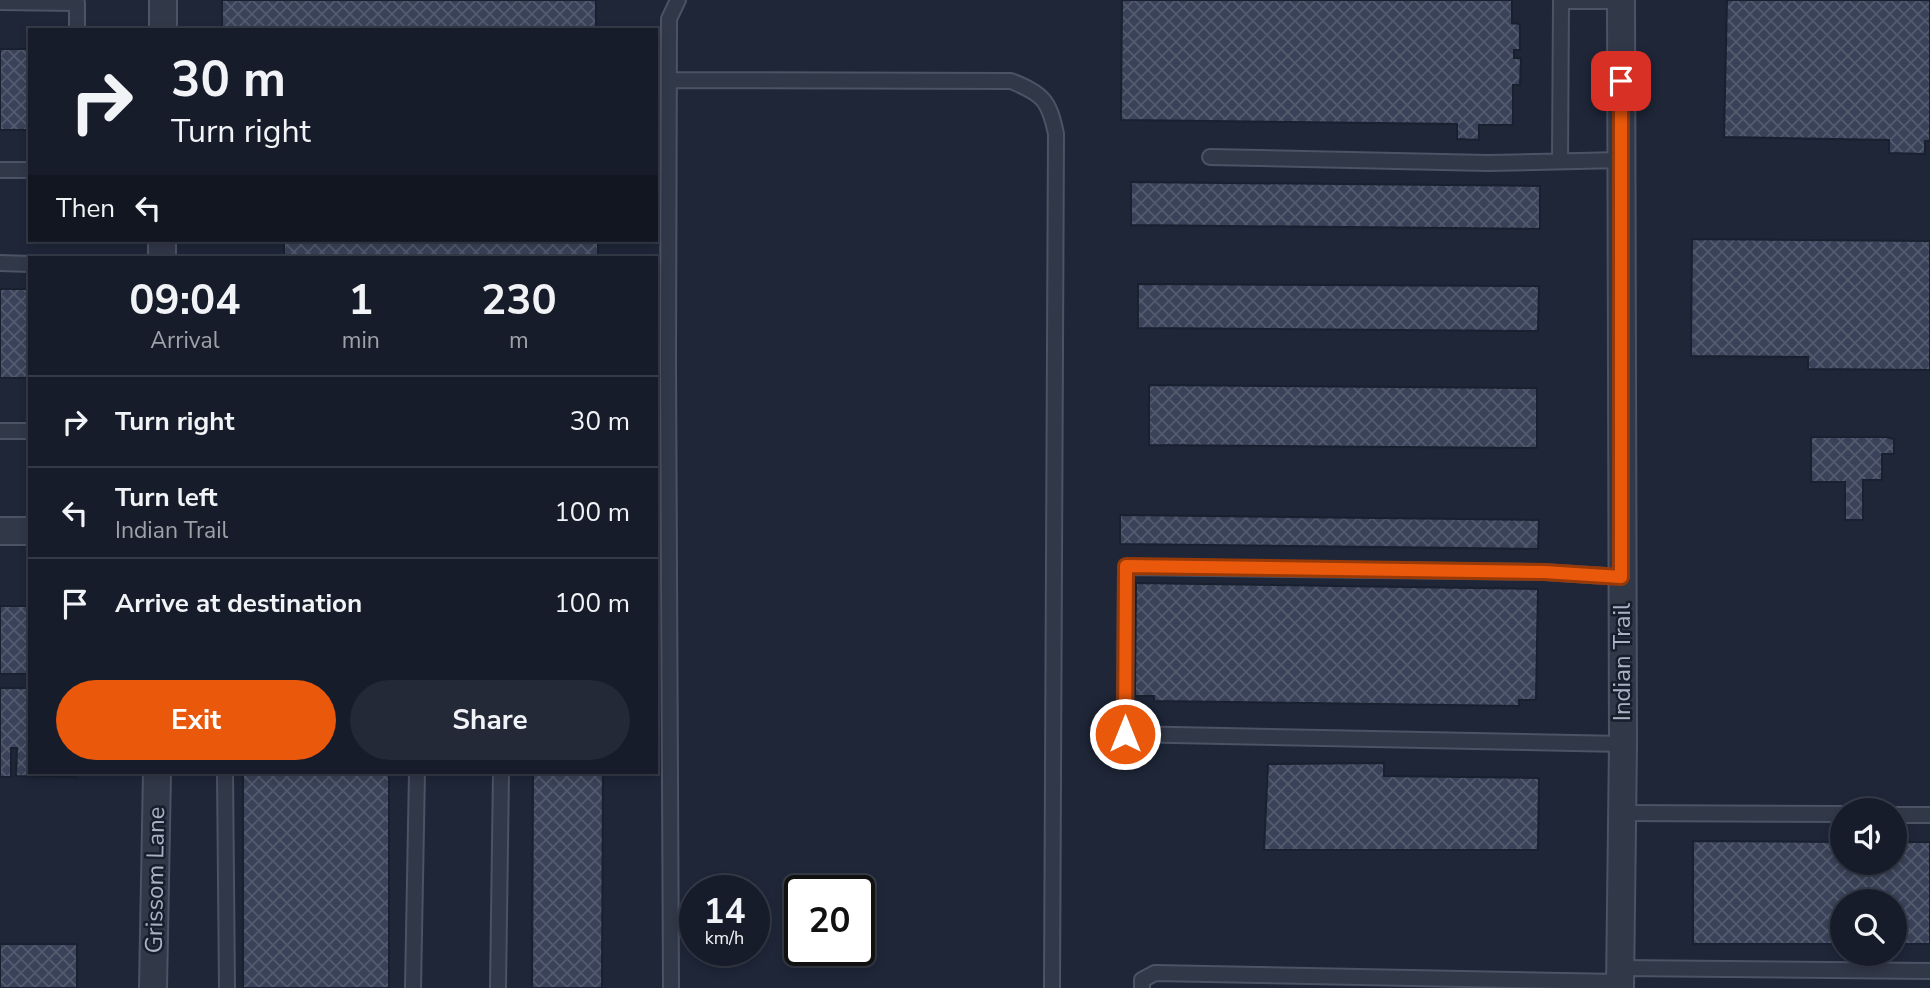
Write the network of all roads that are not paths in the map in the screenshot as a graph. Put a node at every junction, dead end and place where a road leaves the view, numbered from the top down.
1 (163, 0) edge
2 (678, 0) edge
3 (1621, 1) edge
4 (0, 2) edge
5 (77, 28) edge
6 (163, 28) edge
7 (669, 80) junction
8 (1210, 157) dead end
9 (1621, 160) junction
10 (1560, 161) junction
11 (0, 170) edge
12 (28, 170) edge
13 (0, 264) edge
14 (28, 264) edge
15 (662, 363) edge
16 (0, 431) edge
17 (28, 431) edge
18 (0, 531) edge
19 (28, 531) edge
20 (1621, 577) junction
21 (1623, 744) junction
22 (157, 774) edge
23 (225, 774) edge
24 (417, 774) edge
25 (501, 774) edge
26 (1622, 813) junction
27 (1830, 814) edge
28 (1907, 815) edge
29 (1930, 815) edge
30 (1930, 971) edge
31 (1621, 979) edge
32 (153, 988) edge
33 (227, 988) edge
34 (413, 988) edge
35 (498, 988) edge
36 (671, 988) edge
37 (1052, 988) edge
38 (1142, 988) edge

1 - 6 street
2 - 7 lane
3 - 9 street, Indian Trail
3 - 10 lane
4 - 5 lane
7 - 15 lane
7 - 37 lane
8 - 10 lane
9 - 10 lane
9 - 20 street, Indian Trail
11 - 12 lane
13 - 14 lane
15 - 36 lane
16 - 17 lane
18 - 19 street
20 - 21 street, Indian Trail
20 - 21 lane
21 - 26 street, Indian Trail
22 - 32 street, Grissom Lane
23 - 33 lane
24 - 34 lane
25 - 35 lane
26 - 27 lane
26 - 31 street, Indian Trail
28 - 29 lane
30 - 31 lane
31 - 38 lane

